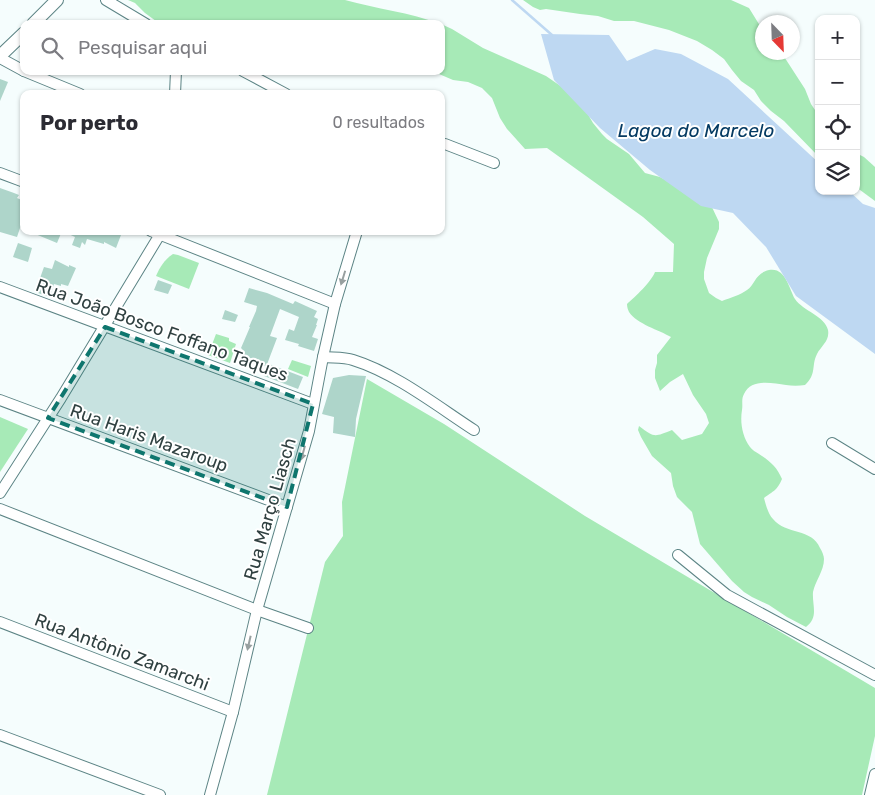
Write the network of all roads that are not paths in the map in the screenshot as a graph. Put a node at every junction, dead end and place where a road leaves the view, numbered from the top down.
1 (57, 0) edge
2 (106, 0) edge
3 (37, 20) edge
4 (139, 20) edge
5 (20, 37) edge
6 (0, 57) edge
7 (20, 69) edge
8 (34, 75) edge
9 (176, 75) edge
10 (250, 75) edge
11 (70, 90) edge
12 (175, 90) edge
13 (279, 90) edge
14 (445, 144) dead end
15 (494, 163) dead end
16 (0, 173) edge
17 (20, 180) edge
18 (156, 235) edge
19 (165, 235) edge
20 (355, 235) edge
21 (0, 287) edge
22 (335, 304) junction
23 (105, 327) junction
24 (323, 357) junction
25 (0, 400) edge
26 (313, 404) junction
27 (48, 418) junction
28 (474, 430) dead end
29 (832, 443) dead end
30 (875, 469) edge
31 (0, 493) edge
32 (288, 507) junction
33 (0, 509) edge
34 (678, 555) dead end
35 (257, 610) junction
36 (0, 622) edge
37 (308, 628) dead end
38 (875, 675) edge
39 (233, 712) junction
40 (0, 735) edge
41 (875, 774) edge
42 (160, 795) edge
43 (210, 795) edge
44 (870, 795) edge

1 - 3 street
2 - 4 street
5 - 6 street
6 - 7 street
8 - 11 street
9 - 12 street
10 - 13 street
14 - 15 street
16 - 17 street
18 - 23 street
19 - 22 street
20 -> 22 street, Rua Março Liasch
21 - 23 street, Rua João Bosco Foffano Taques
22 - 24 street, Rua Março Liasch
23 - 26 street, Rua João Bosco Foffano Taques
23 - 27 street
24 - 26 street, Rua Março Liasch
24 - 28 street
25 - 27 street, Rua Haris Mazaroup
26 -> 32 street, Rua Março Liasch
27 - 31 street
27 - 32 street, Rua Haris Mazaroup
29 - 30 street
32 - 35 street, Rua Março Liasch
33 - 35 street
34 - 38 street
35 - 37 street
35 -> 39 street, Rua Março Liasch
36 - 39 street, Rua Antônio Zamarchi
39 - 43 street, Rua Março Liasch
40 - 42 street
41 - 44 street

